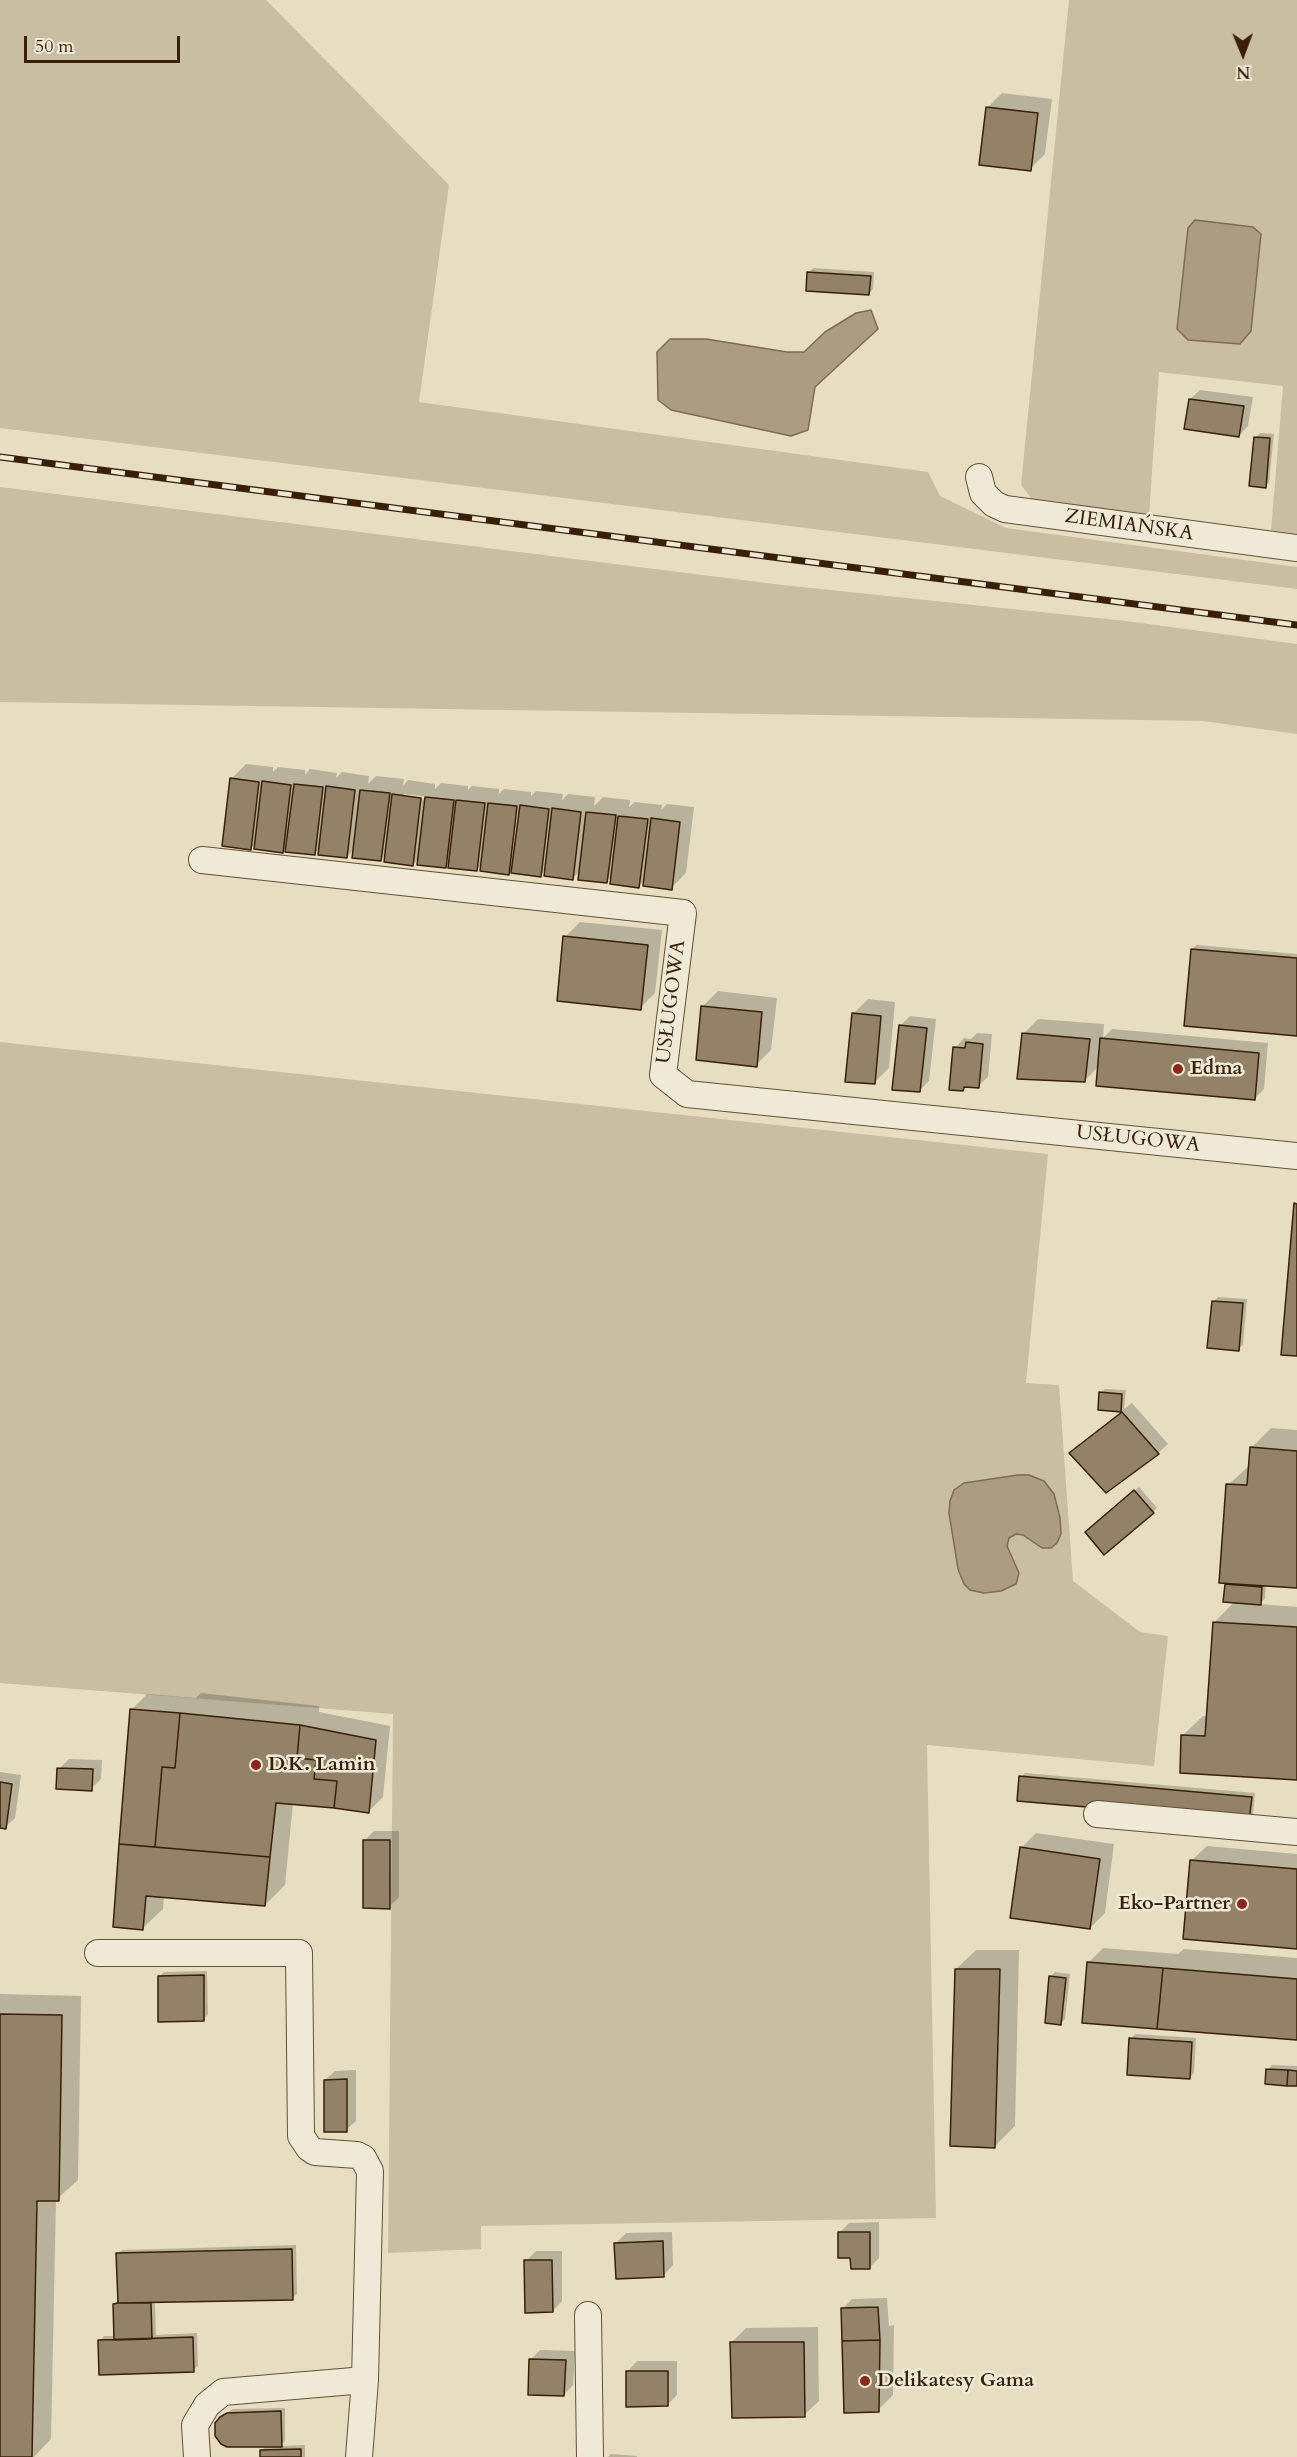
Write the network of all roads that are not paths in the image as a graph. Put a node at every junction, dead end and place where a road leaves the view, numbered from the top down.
1 (979, 477) dead end
2 (1297, 548) edge
3 (202, 860) dead end
4 (1297, 1156) edge
5 (1097, 1814) dead end
6 (1297, 1832) edge
7 (98, 1953) dead end
8 (588, 2315) dead end
9 (365, 2380) junction
10 (197, 2457) edge
11 (359, 2457) edge
12 (590, 2457) edge

1 - 2 street, ZIEMIAŃSKA
3 - 4 street, USŁUGOWA
5 - 6 street
7 - 9 street
8 - 12 street
9 - 10 street
9 - 11 street

